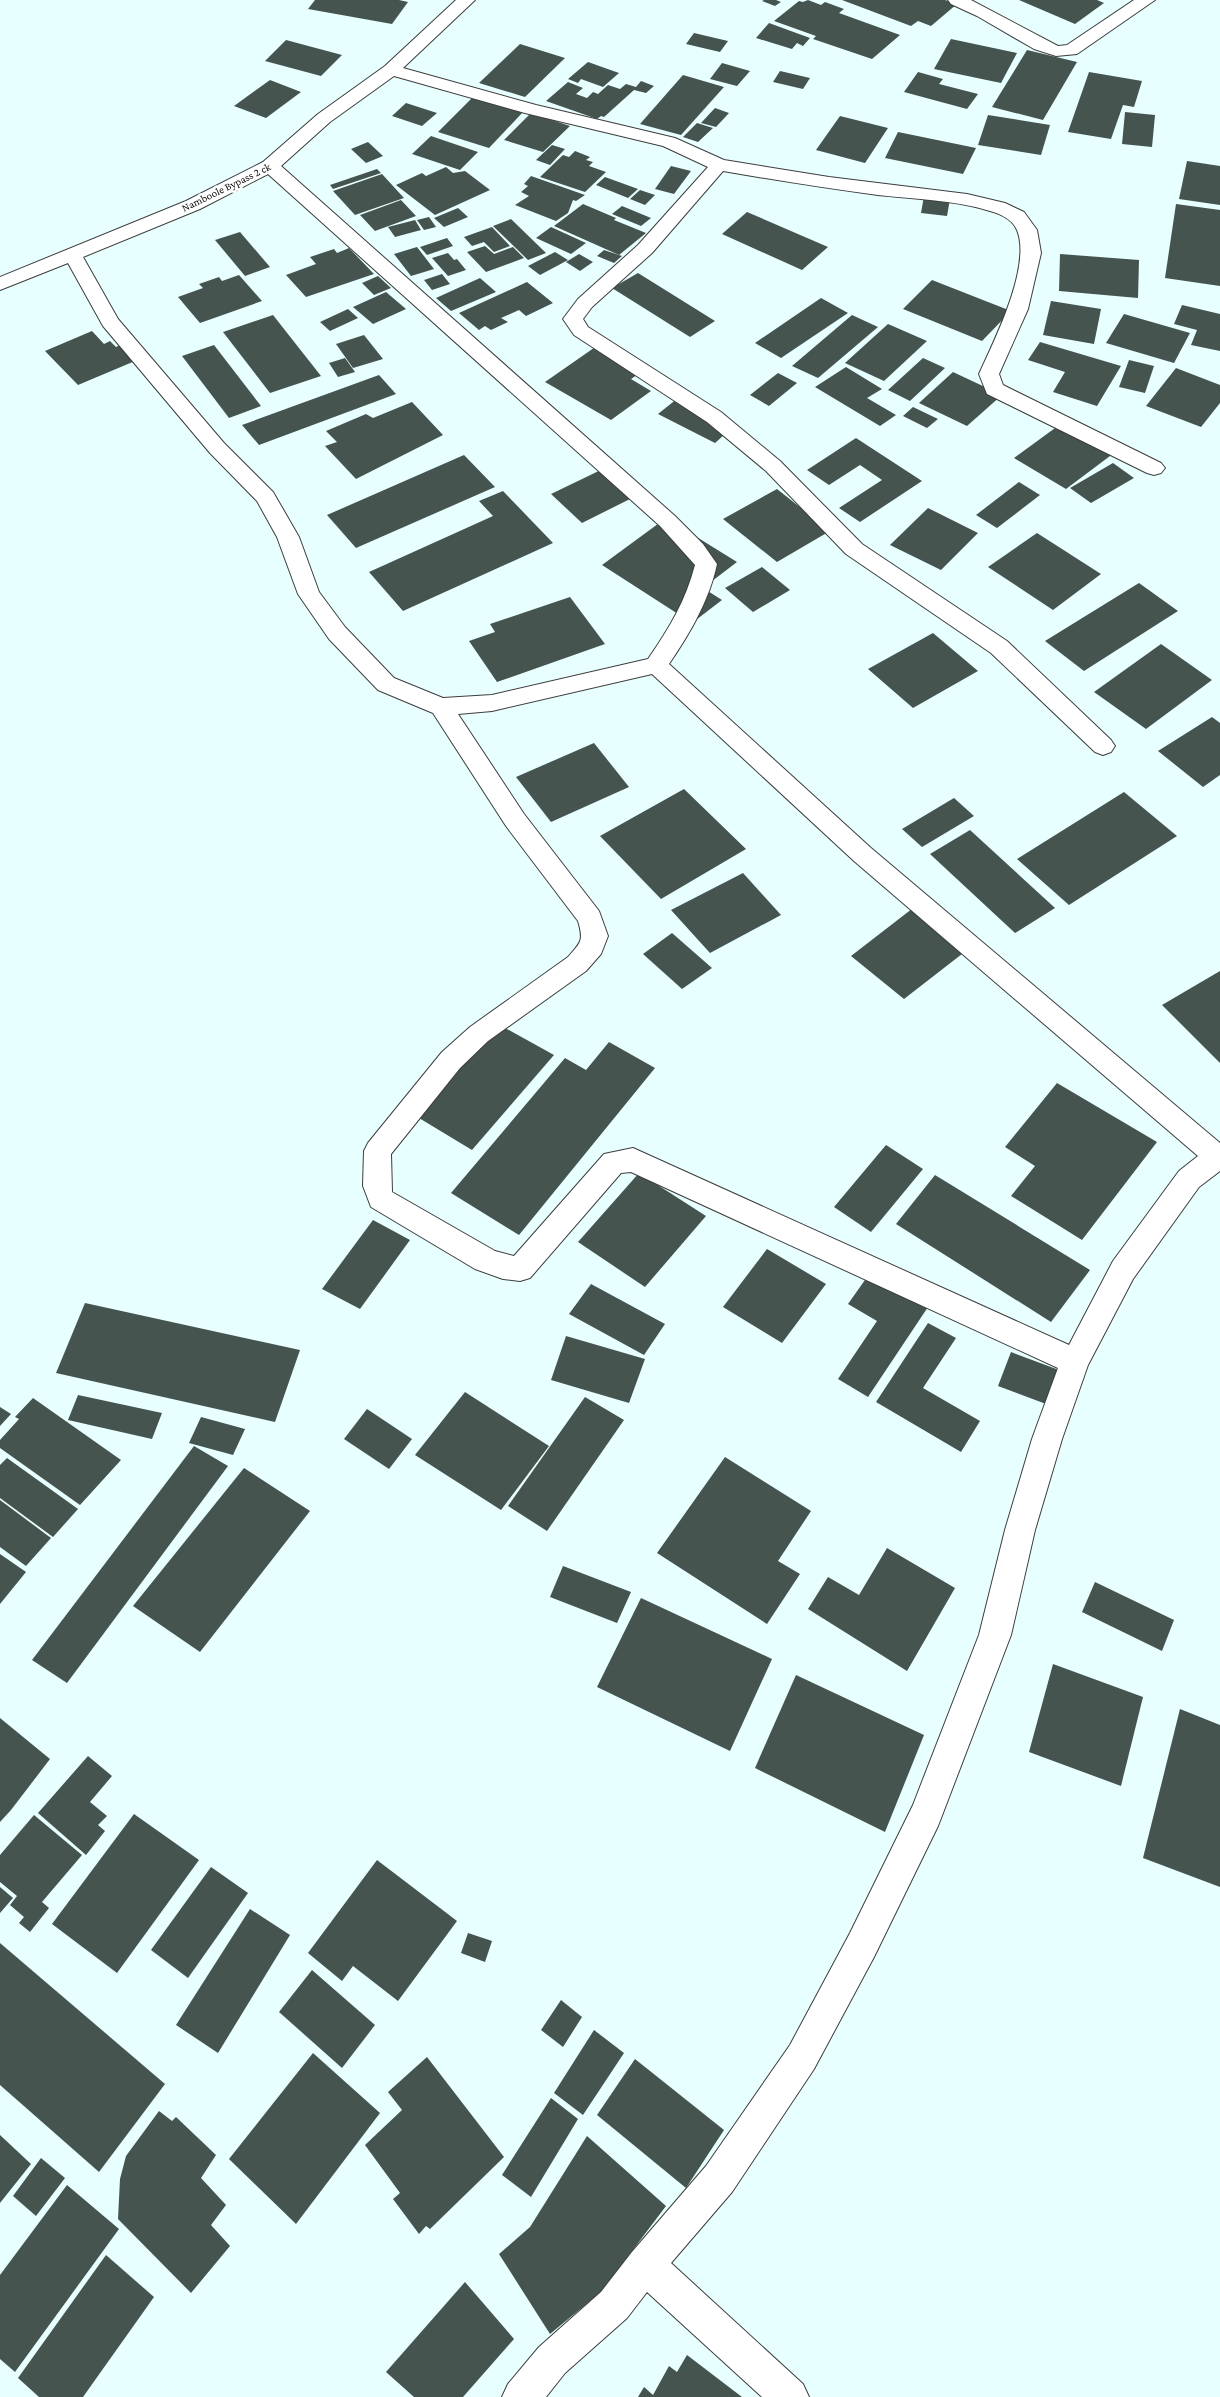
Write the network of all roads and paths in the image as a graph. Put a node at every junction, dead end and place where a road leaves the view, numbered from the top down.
1 (466, 0) edge
2 (957, 0) edge
3 (1146, 0) edge
4 (391, 70) junction
5 (270, 166) junction
6 (719, 166) junction
7 (72, 254) junction
8 (0, 284) edge
9 (1154, 468) dead end
10 (656, 666) junction
11 (441, 707) junction
12 (1103, 746) dead end
13 (1219, 1156) edge
14 (1075, 1362) junction
15 (645, 2265) junction
16 (521, 2397) edge
17 (790, 2397) edge

1 - 4 street, Namboole Bypass 2 ck
2 - 3 street
4 - 5 street, Namboole Bypass 2 ck
4 - 6 street
5 - 7 street, Namboole Bypass 2 ck
5 - 10 street
6 - 9 street
6 - 12 street
7 - 8 street, Namboole Bypass 2 ck
7 - 11 street
10 - 11 street
10 - 13 street
11 - 14 street
13 - 14 street
14 - 15 street
15 - 16 street
15 - 17 street

